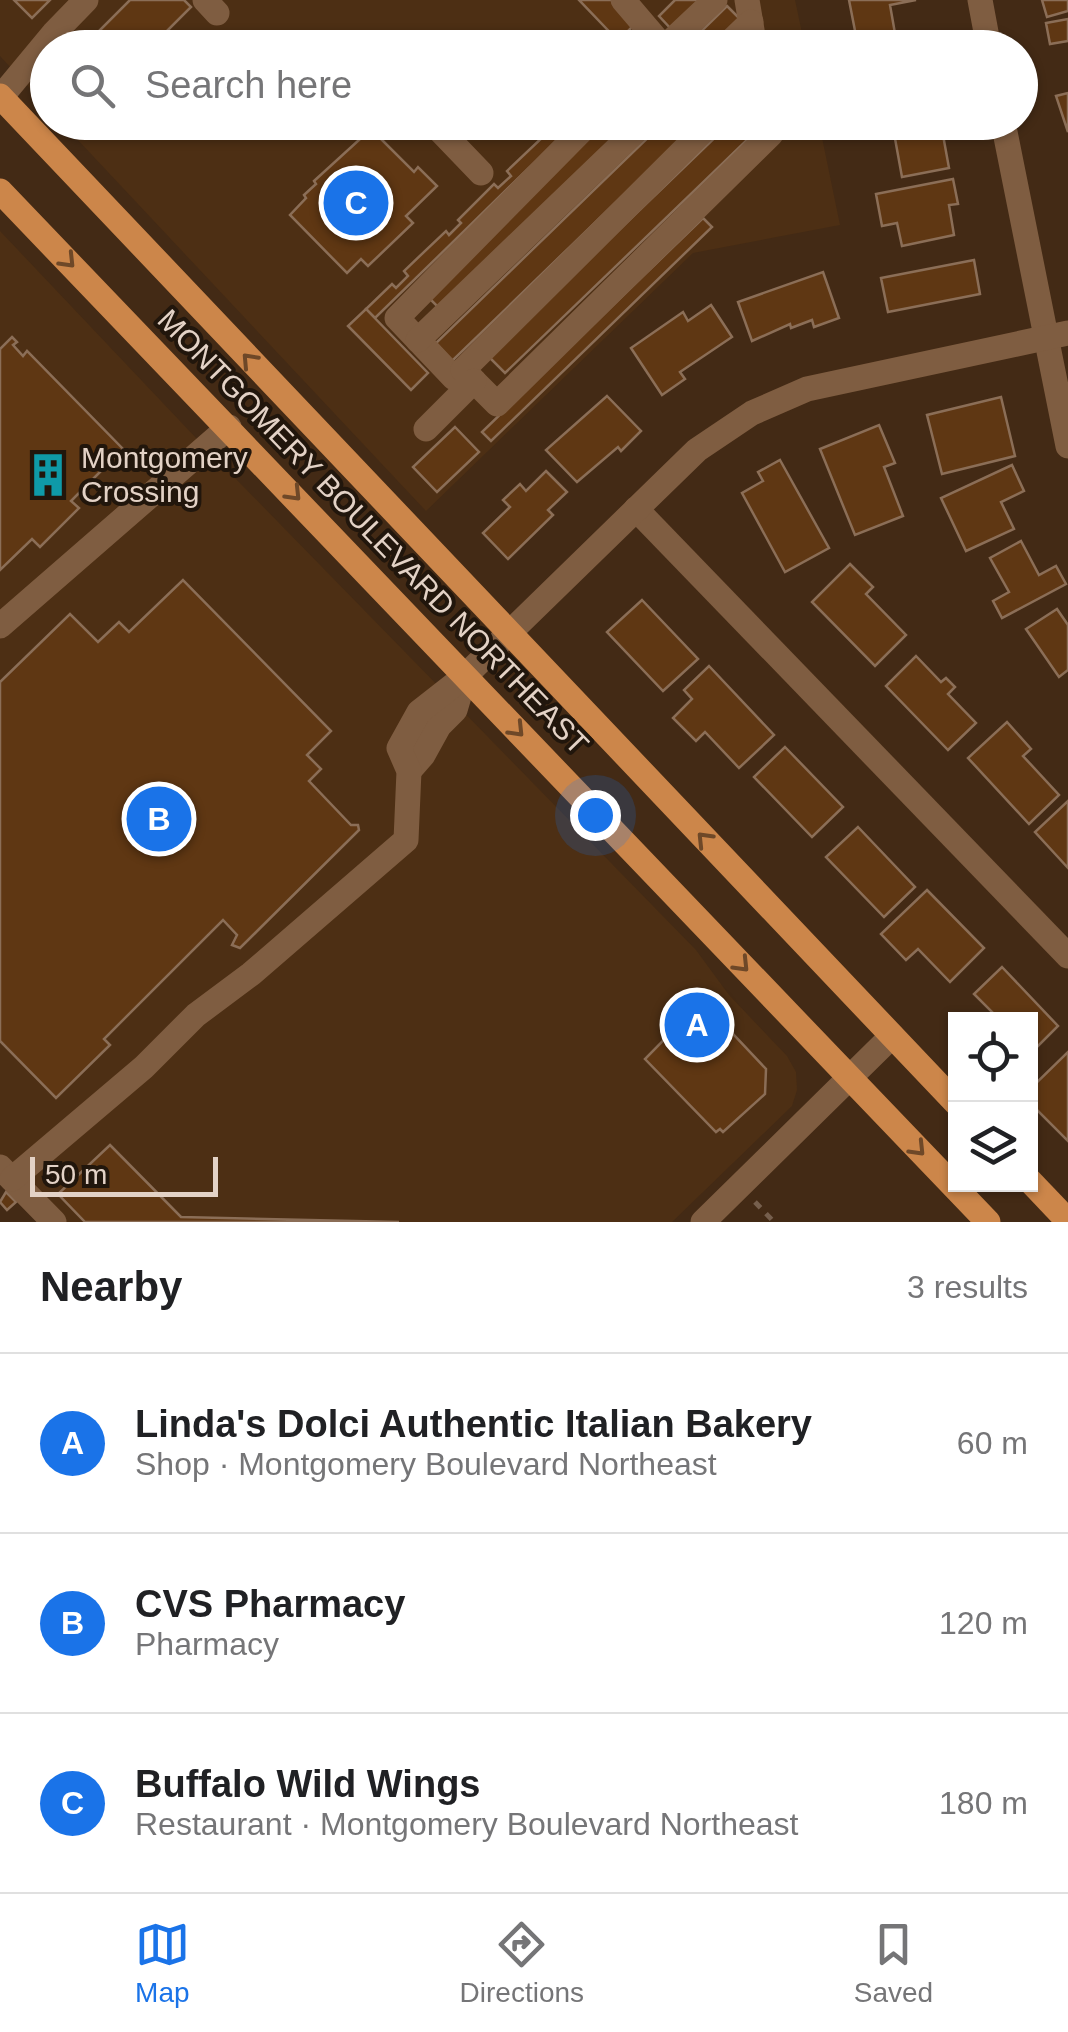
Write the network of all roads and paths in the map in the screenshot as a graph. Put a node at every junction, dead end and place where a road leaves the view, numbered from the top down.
1 (86, 0) edge
2 (716, 0) edge
3 (980, 0) edge
4 (639, 5) edge
5 (56, 30) edge
6 (654, 30) edge
7 (683, 30) edge
8 (986, 30) edge
9 (30, 61) edge
10 (1, 97) edge
11 (30, 128) edge
12 (42, 140) edge
13 (449, 140) edge
14 (572, 140) edge
15 (627, 140) edge
16 (695, 140) edge
17 (765, 140) edge
18 (1008, 140) edge
19 (481, 173) dead end
20 (0, 191) edge
21 (1056, 335) edge
22 (418, 340) junction
23 (468, 376) junction
24 (228, 428) junction
25 (426, 429) dead end
26 (1068, 446) edge
27 (636, 508) junction
28 (0, 626) edge
29 (509, 634) junction
30 (466, 676) junction
31 (1068, 956) edge
32 (892, 1036) junction
33 (850, 1078) junction
34 (955, 1102) edge
35 (6, 1173) edge
36 (1038, 1190) edge
37 (755, 1202) dead end
38 (1068, 1221) edge
39 (54, 1222) edge
40 (703, 1222) edge
41 (774, 1222) edge
42 (988, 1222) edge

1 - 5 street
2 - 7 street
3 - 8 street
4 - 6 street
9 - 10 street
11 -> 10 main road, MONTGOMERY BOULEVARD NORTHEAST
29 -> 12 main road, MONTGOMERY BOULEVARD NORTHEAST
13 - 19 street
14 - 22 street
15 - 22 street
16 - 23 street
17 - 23 street
18 - 21 street
20 -> 24 main road, MONTGOMERY BOULEVARD NORTHEAST
21 - 26 street
21 - 27 street
22 - 23 street
23 - 25 street
24 - 28 street
24 -> 30 main road, MONTGOMERY BOULEVARD NORTHEAST
27 - 29 street
27 - 31 street
29 - 30 street
32 -> 29 main road, MONTGOMERY BOULEVARD NORTHEAST
30 -> 33 main road, MONTGOMERY BOULEVARD NORTHEAST
30 - 35 street
32 - 33 street
32 - 34 main road, MONTGOMERY BOULEVARD NORTHEAST
33 - 40 street
33 -> 42 main road, MONTGOMERY BOULEVARD NORTHEAST
35 - 39 street
36 - 38 main road
37 - 41 path

